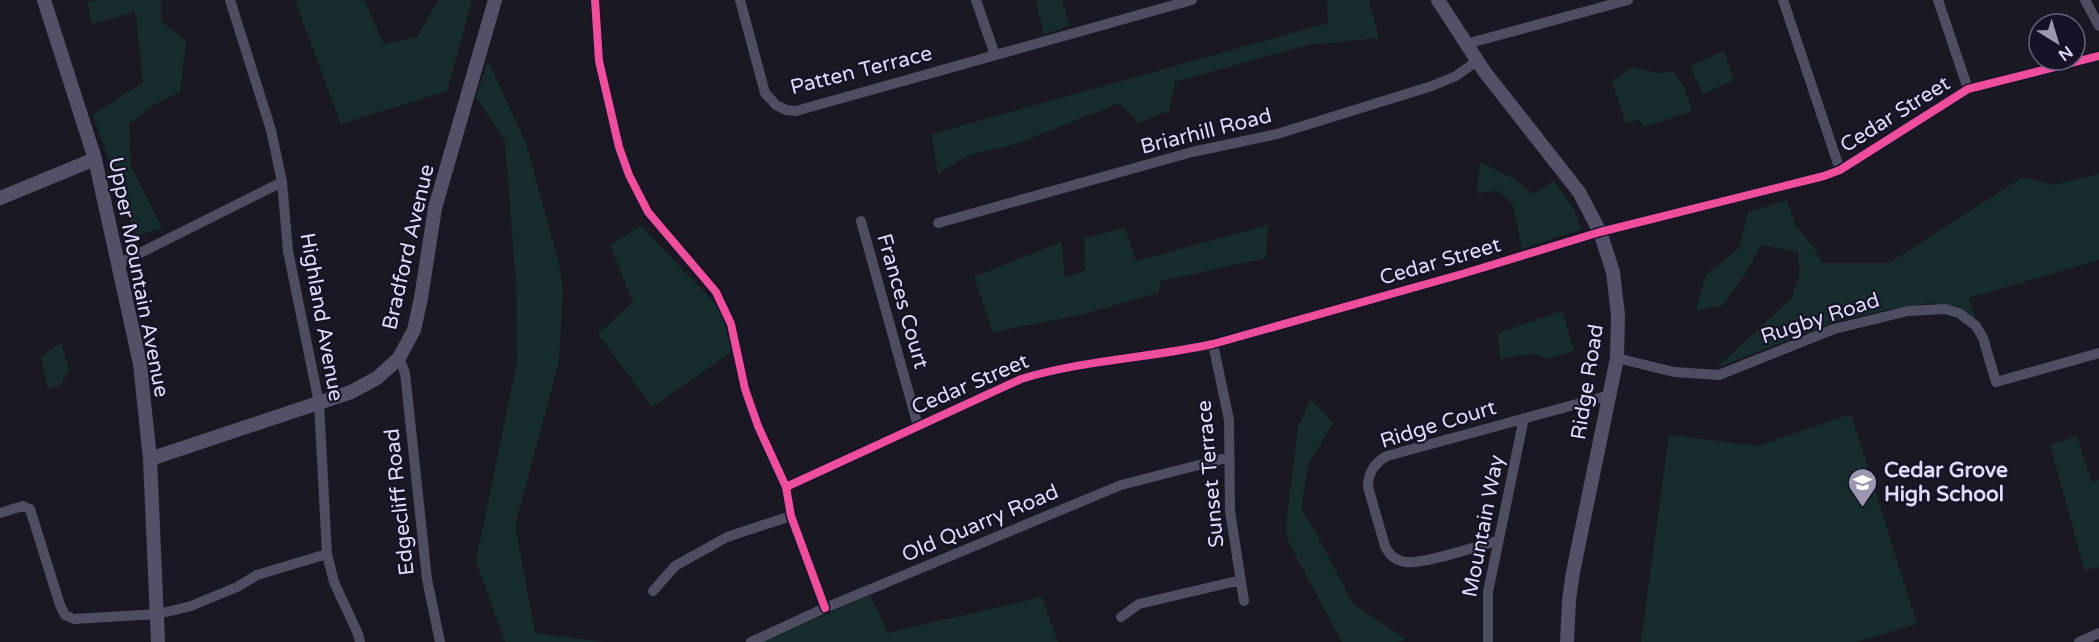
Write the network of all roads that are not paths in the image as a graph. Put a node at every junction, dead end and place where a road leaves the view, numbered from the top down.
1 (44, 0) edge
2 (230, 0) edge
3 (495, 0) edge
4 (595, 0) edge
5 (740, 0) edge
6 (976, 0) edge
7 (1192, 0) edge
8 (1438, 0) edge
9 (1628, 0) edge
10 (1783, 0) edge
11 (1938, 0) edge
12 (2085, 0) edge
13 (2099, 26) edge
14 (1466, 44) junction
15 (995, 55) junction
16 (2099, 56) edge
17 (1477, 61) junction
18 (1968, 89) junction
19 (95, 159) junction
20 (1840, 170) junction
21 (282, 182) junction
22 (0, 198) edge
23 (861, 221) dead end
24 (938, 223) dead end
25 (1600, 232) junction
26 (118, 264) junction
27 (1213, 344) junction
28 (2099, 353) edge
29 (399, 358) junction
30 (1617, 358) junction
31 (1610, 395) junction
32 (319, 404) junction
33 (1524, 418) junction
34 (918, 426) junction
35 (1230, 457) junction
36 (150, 459) junction
37 (786, 487) junction
38 (0, 513) edge
39 (791, 516) junction
40 (1497, 541) junction
41 (327, 554) junction
42 (1240, 580) junction
43 (653, 591) dead end
44 (1244, 602) dead end
45 (825, 608) junction
46 (158, 614) junction
47 (1121, 618) dead end
48 (2099, 633) edge
49 (158, 642) edge
50 (360, 642) edge
51 (440, 642) edge
52 (751, 642) edge
53 (1488, 642) edge
54 (1567, 642) edge
55 (2079, 642) edge

1 - 19 street, Upper Mountain Avenue
2 - 21 street, Highland Avenue
3 - 29 street, Bradford Avenue
4 - 37 street
5 - 15 street, Patten Terrace
6 - 15 street
7 - 15 street
8 - 14 street, Ridge Road
9 - 14 street
10 - 20 street
11 - 18 street
12 - 13 street
14 - 17 street, Ridge Road
16 - 18 street, Cedar Street
17 - 24 street, Briarhill Road
17 - 25 street, Ridge Road
18 - 20 street, Cedar Street
19 - 22 street
19 - 26 street, Upper Mountain Avenue
20 - 25 street, Cedar Street
21 - 26 street
21 - 32 street, Highland Avenue
23 - 34 street, Frances Court
25 - 27 street, Cedar Street
25 - 30 street, Ridge Road
26 - 36 street, Upper Mountain Avenue
27 - 34 street, Cedar Street
27 - 35 street, Sunset Terrace
28 - 30 street, Rugby Road
29 - 32 street, Bradford Avenue
29 - 51 street, Edgecliff Road
30 - 31 street, Ridge Road
31 - 33 street, Ridge Court
31 - 54 street, Ridge Road
32 - 36 street, Bradford Avenue
32 - 41 street, Highland Avenue
33 - 40 street, Mountain Way
33 - 40 street, Ridge Court
34 - 37 street, Cedar Street
35 - 42 street, Sunset Terrace
35 - 45 street, Old Quarry Road
36 - 46 street, Upper Mountain Avenue
37 - 39 street
38 - 46 street
39 - 43 street
39 - 45 street
40 - 53 street, Mountain Way
41 - 46 street
41 - 50 street, Highland Avenue
42 - 44 street, Sunset Terrace
42 - 47 street
45 - 52 street, Old Quarry Road
46 - 49 street, Upper Mountain Avenue
48 - 55 street

